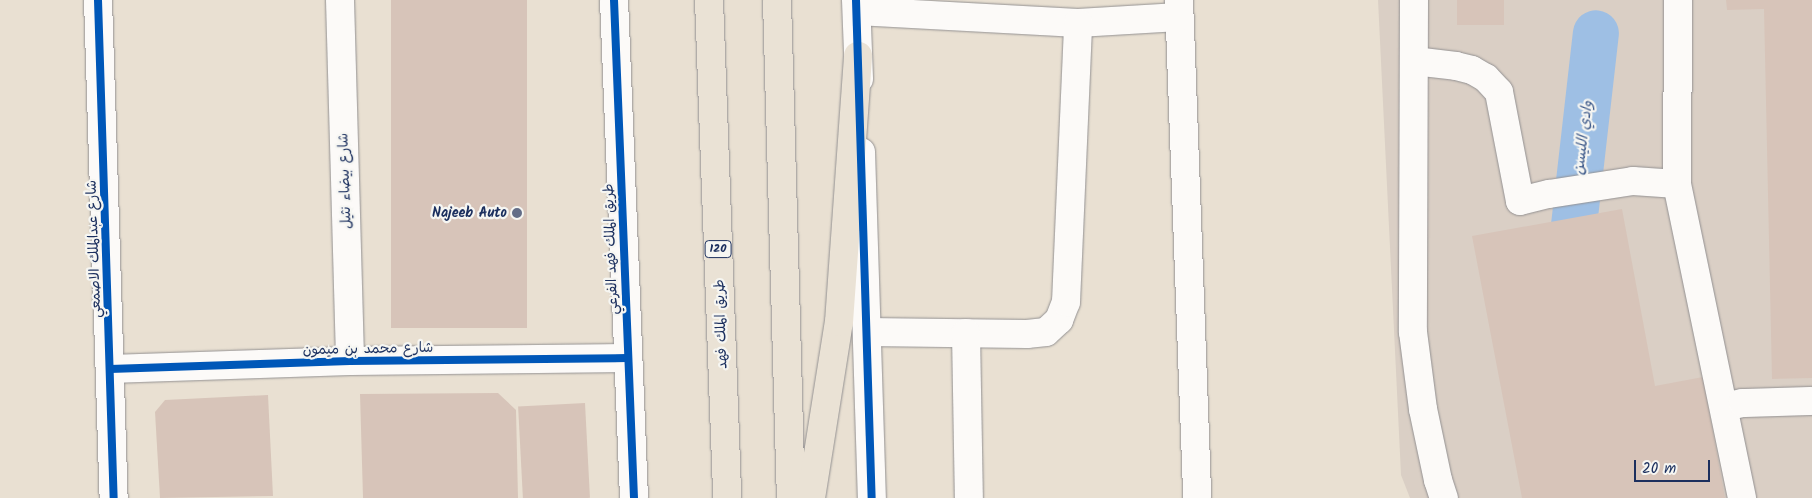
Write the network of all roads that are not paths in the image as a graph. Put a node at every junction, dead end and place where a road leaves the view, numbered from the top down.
1 (98, 0) edge
2 (340, 0) edge
3 (614, 0) edge
4 (709, 0) edge
5 (777, 0) edge
6 (1414, 0) edge
7 (1678, 0) edge
8 (856, 5) edge
9 (1179, 8) edge
10 (1078, 23) junction
11 (858, 56) junction
12 (1414, 61) junction
13 (1677, 184) junction
14 (867, 332) junction
15 (966, 333) junction
16 (627, 358) junction
17 (350, 361) junction
18 (110, 369) junction
19 (1812, 401) edge
20 (1724, 407) junction
21 (724, 418) junction
22 (114, 498) edge
23 (634, 498) edge
24 (716, 498) edge
25 (727, 498) edge
26 (791, 498) edge
27 (810, 498) edge
28 (872, 498) edge
29 (969, 498) edge
30 (1197, 498) edge
31 (1444, 498) edge
32 (1742, 498) edge

1 - 18 street, شارع عبدالملك الاصمعي
2 - 17 street, شارع بيضاء نثيل
3 - 16 street, طريق الملك فهد الفرعي
4 - 21 highway, طريق الملك فهد / 120
5 - 26 highway
6 - 12 street
7 - 13 street
8 - 10 street
8 - 11 street
9 - 10 street
9 - 30 street
10 - 15 street
11 - 14 street
11 - 27 highway
12 - 13 street
12 - 31 street
13 - 20 street
14 - 15 street
14 - 28 street
15 - 29 street
16 - 17 street, شارع محمد بن ميمون
16 - 23 street, طريق الملك فهد الفرعي
17 - 18 street, شارع محمد بن ميمون
18 - 22 street, شارع عبدالملك الاصمعي
19 - 20 street
20 - 32 street
21 - 24 highway
21 - 25 highway, طريق الملك فهد / 120

